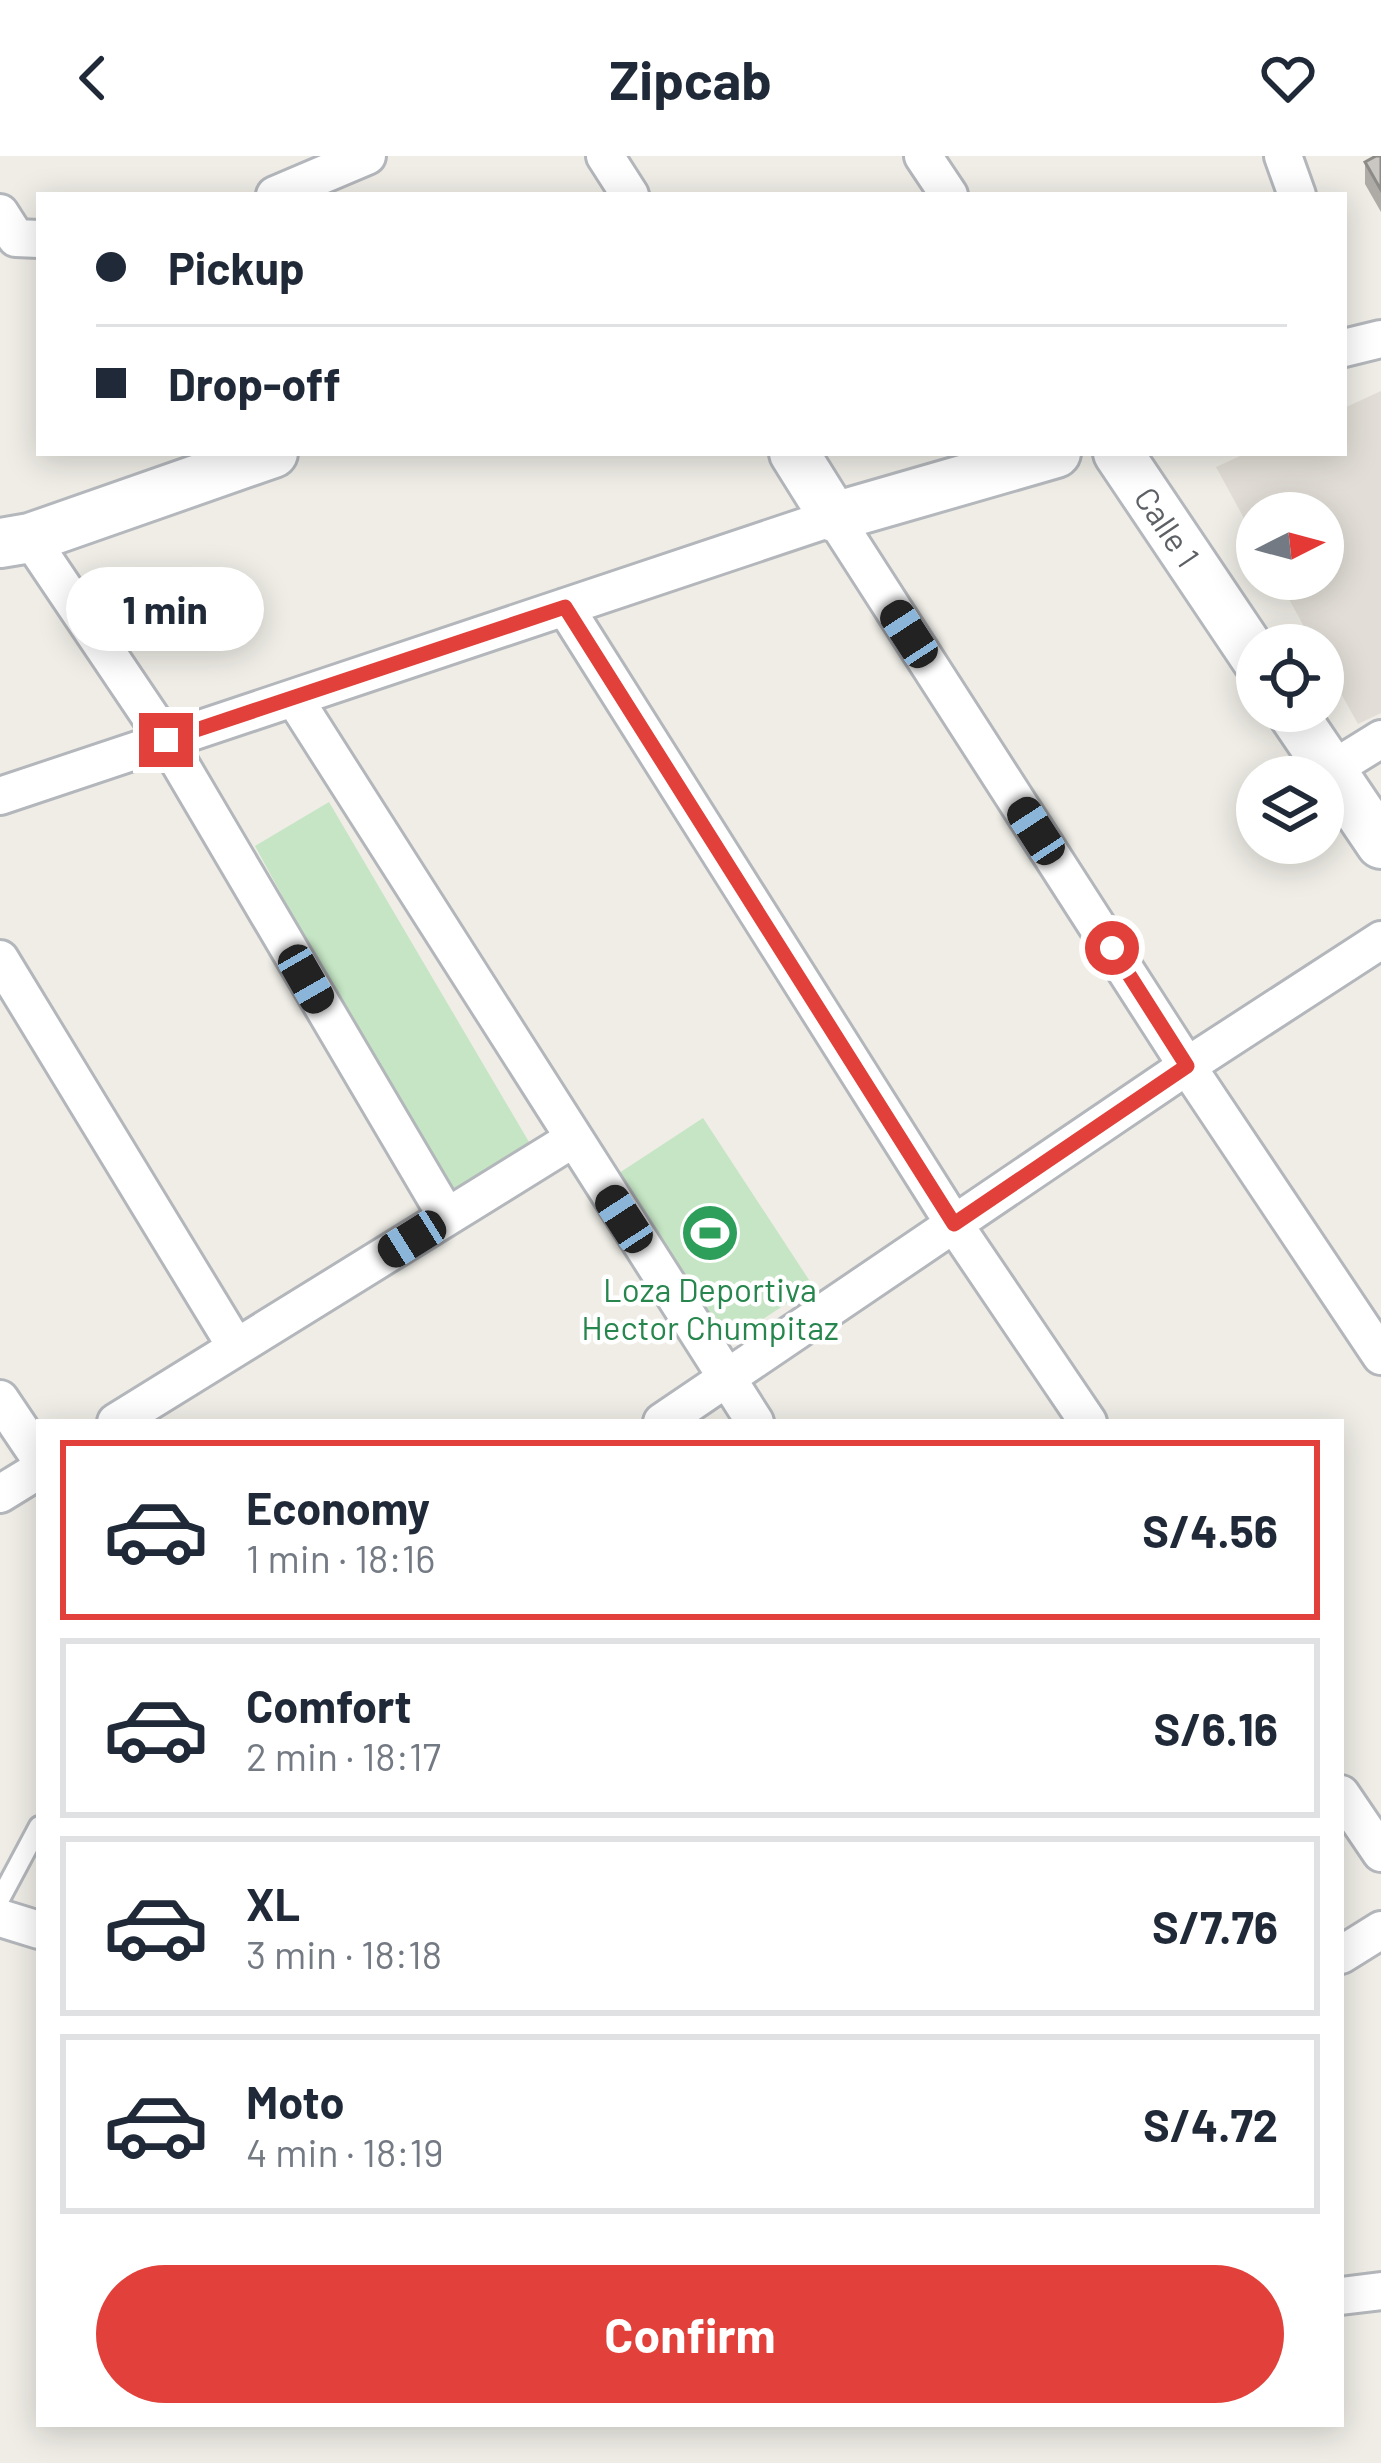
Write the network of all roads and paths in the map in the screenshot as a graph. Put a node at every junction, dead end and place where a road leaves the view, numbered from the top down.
1 (367, 156) edge
2 (605, 156) edge
3 (923, 156) edge
4 (1283, 156) edge
5 (282, 192) edge
6 (629, 192) edge
7 (947, 192) edge
8 (1296, 192) edge
9 (0, 213) edge
10 (36, 239) edge
11 (264, 456) edge
12 (796, 456) edge
13 (1046, 456) edge
14 (1120, 456) edge
15 (834, 517) junction
16 (15, 540) edge
17 (565, 607) junction
18 (1236, 629) edge
19 (294, 698) junction
20 (1381, 739) edge
21 (166, 740) junction
22 (1344, 762) edge
23 (1344, 789) edge
24 (0, 796) edge
25 (1381, 844) edge
26 (1381, 940) edge
27 (0, 959) edge
28 (1187, 1066) junction
29 (573, 1139) junction
30 (447, 1217) junction
31 (954, 1224) junction
32 (236, 1347) junction
33 (1381, 1356) edge
34 (726, 1379) junction
35 (0, 1399) edge
36 (121, 1419) edge
37 (666, 1419) edge
38 (752, 1419) edge
39 (1086, 1419) edge
40 (36, 1453) edge
41 (36, 1471) edge
42 (0, 1494) edge
43 (1344, 1798) edge
44 (36, 1832) edge
45 (1381, 1853) edge
46 (0, 1898) edge
47 (0, 1918) edge
48 (36, 1929) edge
49 (1381, 1930) edge
50 (1344, 1953) edge

1 - 5 street
2 - 6 street
3 - 7 street
4 - 8 street
9 - 10 street
11 - 16 street
12 - 15 street
13 - 15 street
14 - 18 street, Calle 1
15 - 17 street
15 - 28 street
16 - 21 street
17 - 19 street
17 - 31 street
19 - 21 street
19 - 29 street
20 - 22 street
21 - 24 street
21 - 30 street
23 - 25 street
26 - 28 street
27 - 32 street
28 - 31 street
28 - 33 street
29 - 30 street
29 - 34 street
30 - 32 street
31 - 34 street
31 - 39 street
32 - 36 street
34 - 37 street
34 - 38 street
35 - 40 street
41 - 42 street
43 - 45 street
44 - 46 lane
47 - 48 street
49 - 50 street

